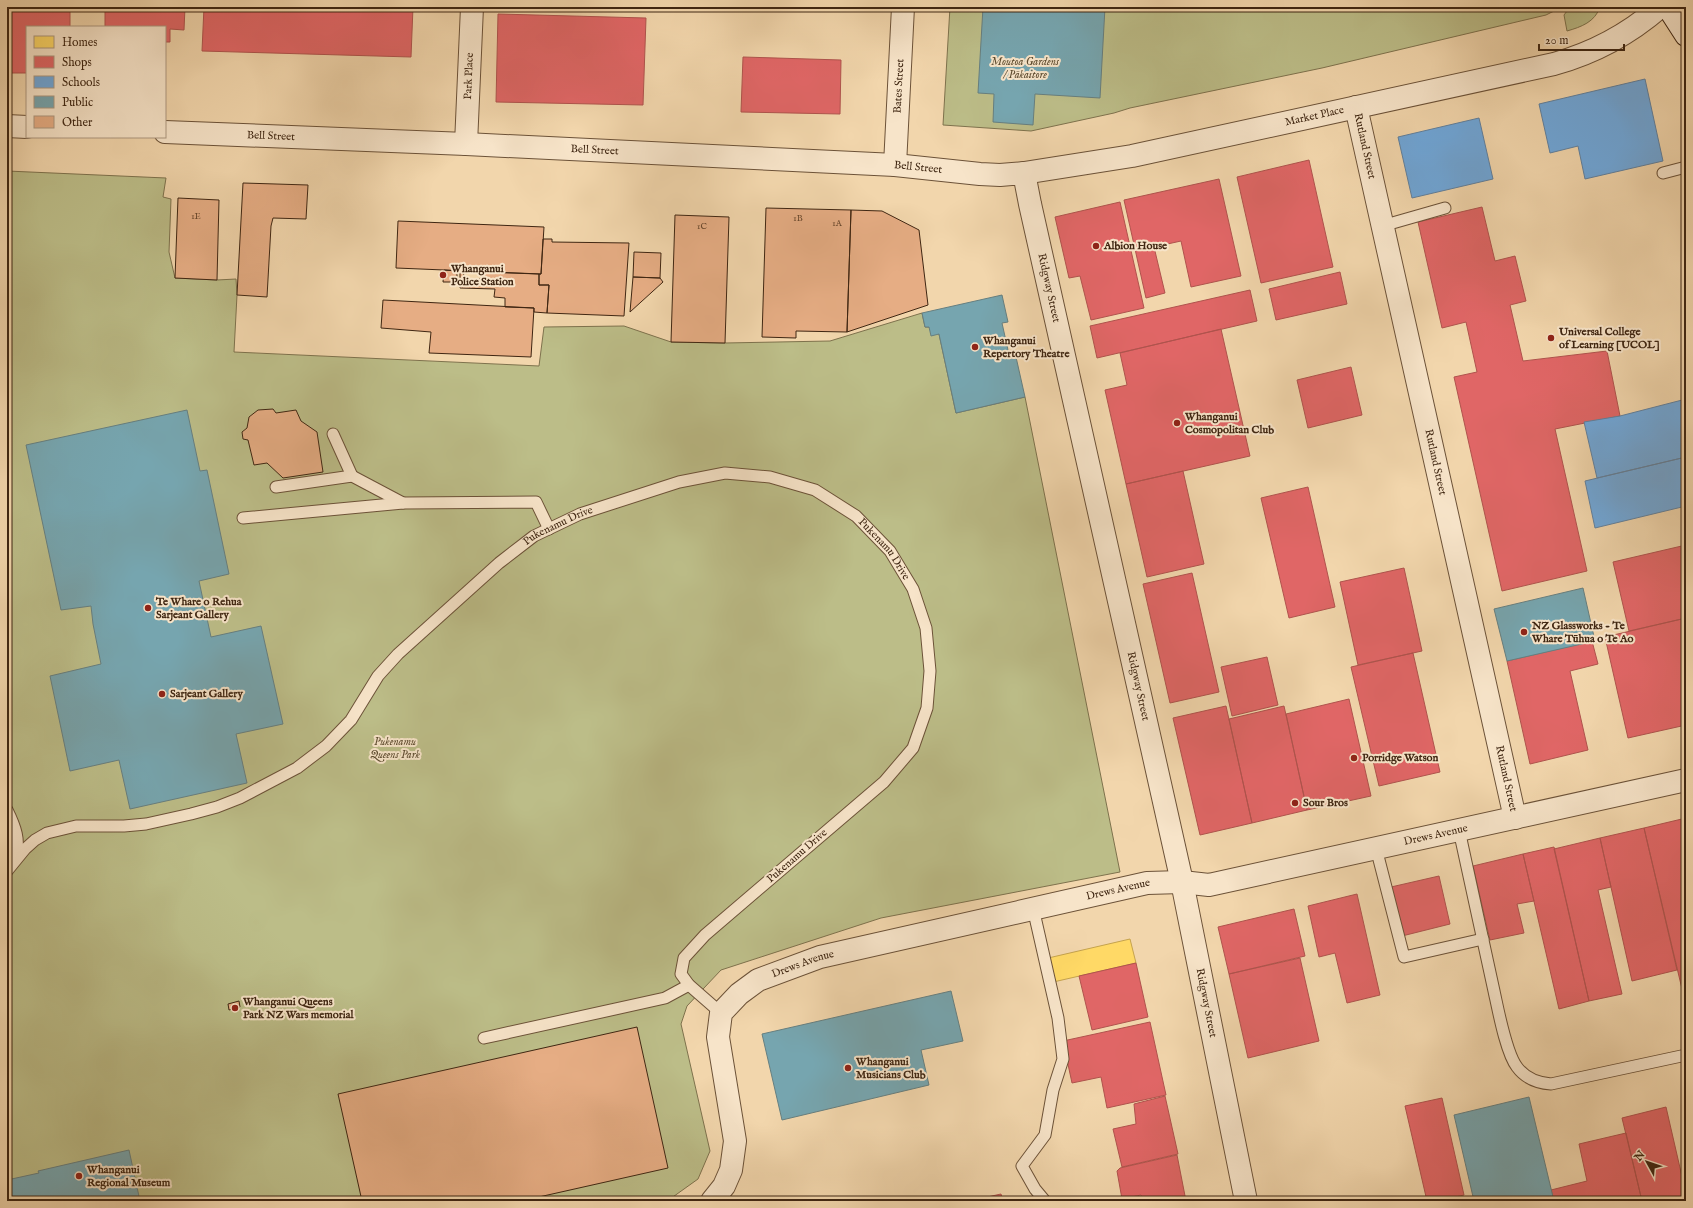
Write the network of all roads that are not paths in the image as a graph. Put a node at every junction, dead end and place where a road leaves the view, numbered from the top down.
1 (472, 7) edge
2 (903, 7) edge
3 (1660, 7) edge
4 (1668, 7) edge
5 (1686, 35) edge
6 (1356, 107) junction
7 (7, 126) edge
8 (26, 127) edge
9 (166, 132) edge
10 (466, 144) junction
11 (895, 165) junction
12 (1686, 167) edge
13 (1024, 173) junction
14 (1663, 173) dead end
15 (1445, 208) dead end
16 (1382, 226) junction
17 (333, 434) dead end
18 (352, 476) junction
19 (276, 487) dead end
20 (403, 504) junction
21 (243, 518) dead end
22 (549, 529) junction
23 (1686, 780) edge
24 (7, 810) edge
25 (1515, 818) junction
26 (1459, 830) junction
27 (1376, 848) junction
28 (14, 861) junction
29 (7, 871) edge
30 (1182, 882) junction
31 (1033, 908) junction
32 (1483, 940) junction
33 (690, 985) junction
34 (721, 1014) junction
35 (484, 1038) dead end
36 (1686, 1054) edge
37 (712, 1201) edge
38 (1045, 1201) edge
39 (1246, 1201) edge

1 - 10 street, Park Place
2 - 11 street, Bates Street
3 - 6 street, Market Place
4 - 5 street
6 - 13 street, Market Place
6 - 16 street, Rutland Street
7 - 8 street
9 - 10 street, Bell Street
10 - 11 street, Bell Street
11 - 13 street, Bell Street
12 - 14 lane
13 - 30 street, Ridgway Street
15 - 16 lane
16 - 25 street, Rutland Street
17 - 18 lane
18 - 19 lane
18 - 20 lane
20 - 21 lane
20 - 22 lane
22 - 28 lane, Pukenamu Drive
22 - 33 lane, Pukenamu Drive
23 - 25 street, Drews Avenue
24 - 28 lane
25 - 26 street, Drews Avenue
26 - 27 street, Drews Avenue
26 - 32 lane
27 - 30 street, Drews Avenue
27 - 32 lane
28 - 29 lane, Pukenamu Drive
30 - 31 street, Drews Avenue
30 - 39 street, Ridgway Street
31 - 34 street, Drews Avenue
31 - 38 lane
32 - 36 lane
33 - 34 lane, Pukenamu Drive
33 - 35 lane
34 - 37 street

